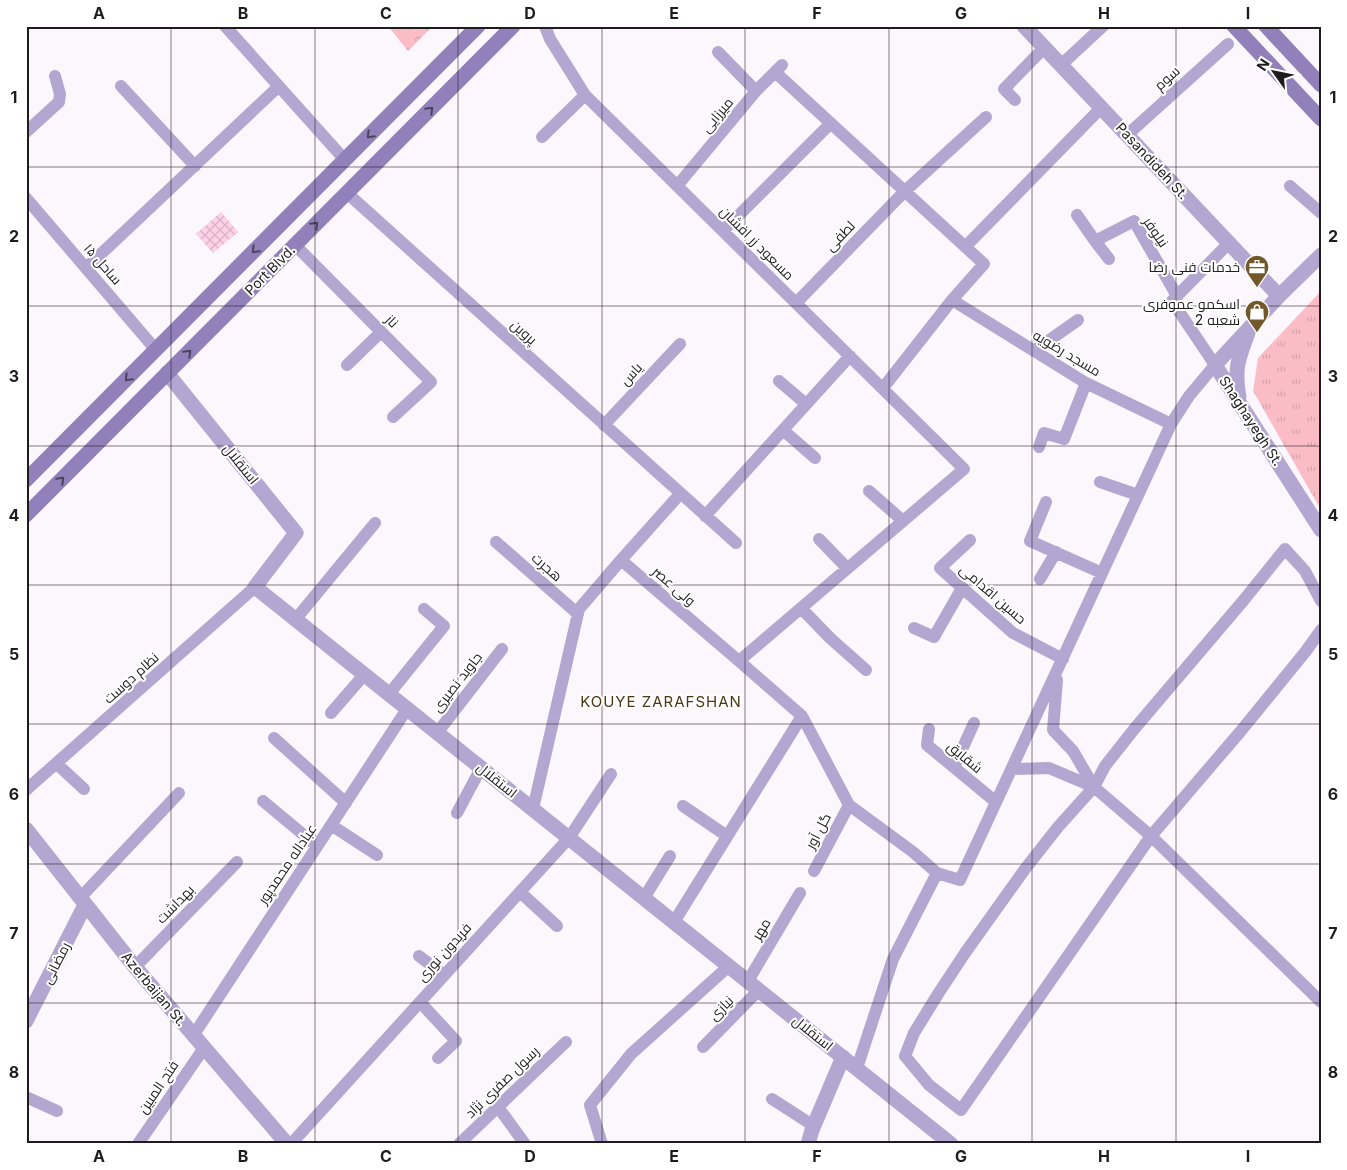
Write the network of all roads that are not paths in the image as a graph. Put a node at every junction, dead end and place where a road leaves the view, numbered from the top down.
1 (225, 26) edge
2 (478, 26) edge
3 (513, 26) edge
4 (545, 26) edge
5 (1024, 26) edge
6 (1103, 26) edge
7 (1234, 26) edge
8 (1266, 26) edge
9 (1228, 44) dead end
10 (1044, 48) junction
11 (718, 52) dead end
12 (1061, 66) junction
13 (55, 76) dead end
14 (1321, 85) edge
15 (121, 86) dead end
16 (278, 87) junction
17 (756, 91) junction
18 (585, 95) junction
19 (1015, 100) dead end
20 (1101, 108) junction
21 (986, 117) dead end
22 (1321, 119) edge
23 (831, 123) junction
24 (26, 132) edge
25 (1127, 135) junction
26 (542, 137) dead end
27 (345, 160) junction
28 (194, 166) junction
29 (677, 186) junction
30 (1290, 186) dead end
31 (905, 191) junction
32 (347, 193) junction
33 (26, 198) edge
34 (1321, 213) edge
35 (1077, 215) dead end
36 (723, 231) junction
37 (1095, 241) junction
38 (1229, 243) junction
39 (296, 245) junction
40 (964, 247) junction
41 (1321, 255) edge
42 (1109, 259) dead end
43 (86, 268) junction
44 (1177, 296) junction
45 (1279, 296) junction
46 (952, 300) junction
47 (796, 303) junction
48 (1078, 320) dead end
49 (1250, 326) junction
50 (381, 332) junction
51 (680, 344) dead end
52 (156, 350) junction
53 (1034, 351) junction
54 (850, 356) junction
55 (347, 365) dead end
56 (1215, 365) junction
57 (167, 373) junction
58 (779, 381) dead end
59 (1086, 383) junction
60 (883, 388) junction
61 (806, 404) junction
62 (1240, 404) junction
63 (394, 417) dead end
64 (1171, 424) junction
65 (604, 425) junction
66 (782, 430) junction
67 (1039, 446) dead end
68 (815, 458) dead end
69 (26, 480) edge
70 (1100, 482) dead end
71 (869, 491) dead end
72 (680, 494) junction
73 (1138, 495) junction
74 (1046, 502) dead end
75 (26, 515) edge
76 (705, 516) junction
77 (902, 520) junction
78 (375, 523) dead end
79 (1321, 530) edge
80 (819, 540) dead end
81 (970, 540) dead end
82 (496, 542) dead end
83 (736, 544) dead end
84 (1056, 552) junction
85 (621, 560) junction
86 (847, 568) junction
87 (1102, 573) junction
88 (1040, 579) dead end
89 (255, 587) junction
90 (962, 588) junction
91 (1321, 601) edge
92 (801, 608) junction
93 (424, 609) dead end
94 (578, 614) junction
95 (295, 620) junction
96 (914, 628) dead end
97 (1321, 630) edge
98 (502, 649) dead end
99 (739, 661) junction
100 (1060, 664) junction
101 (866, 670) dead end
102 (364, 675) junction
103 (389, 694) junction
104 (408, 709) junction
105 (331, 713) dead end
106 (802, 716) junction
107 (974, 723) dead end
108 (929, 729) dead end
109 (437, 733) junction
110 (274, 738) dead end
111 (57, 764) junction
112 (954, 767) junction
113 (481, 768) junction
114 (1012, 770) junction
115 (611, 774) dead end
116 (1094, 787) junction
117 (84, 789) dead end
118 (26, 790) edge
119 (179, 793) dead end
120 (263, 802) dead end
121 (996, 802) junction
122 (346, 803) junction
123 (849, 804) junction
124 (683, 806) dead end
125 (533, 810) junction
126 (457, 814) dead end
127 (331, 825) junction
128 (26, 829) edge
129 (727, 836) junction
130 (1151, 836) junction
131 (569, 838) junction
132 (317, 846) junction
133 (377, 855) dead end
134 (670, 856) dead end
135 (237, 862) dead end
136 (814, 871) dead end
137 (937, 872) junction
138 (520, 892) junction
139 (800, 893) dead end
140 (644, 898) junction
141 (83, 901) junction
142 (674, 922) junction
143 (558, 926) dead end
144 (419, 956) dead end
145 (135, 966) junction
146 (729, 966) junction
147 (444, 975) junction
148 (754, 986) junction
149 (420, 1002) junction
150 (1321, 1002) edge
151 (26, 1022) edge
152 (193, 1036) junction
153 (566, 1042) dead end
154 (204, 1048) junction
155 (703, 1048) dead end
156 (843, 1057) junction
157 (438, 1058) dead end
158 (857, 1068) junction
159 (26, 1097) edge
160 (772, 1099) dead end
161 (498, 1107) junction
162 (57, 1111) dead end
163 (814, 1126) junction
164 (138, 1144) edge
165 (287, 1144) edge
166 (291, 1144) edge
167 (459, 1144) edge
168 (525, 1144) edge
169 (602, 1144) edge
170 (808, 1144) edge
171 (952, 1144) edge

1 - 16 street
2 -> 27 main road, Port Blvd.
32 -> 3 main road, Port Blvd.
4 - 18 street, مسعود زر افشان
5 - 10 street, Pasandideh St.
6 - 12 street
7 - 22 main road
8 - 14 main road
9 - 25 street, سوم
10 - 12 street, Pasandideh St.
10 - 19 street
11 - 17 street
12 - 20 street, Pasandideh St.
13 - 24 street
15 - 28 street
16 - 27 street
16 - 28 street
17 - 23 street, میرزایی
17 - 29 street, میرزایی
18 - 26 street
18 - 29 street, مسعود زر افشان
20 - 25 street, Pasandideh St.
20 - 40 street
21 - 31 street, لطفی
23 - 31 street
23 - 36 street
25 - 38 street, Pasandideh St.
27 -> 52 main road, Port Blvd.
28 - 43 street
29 - 36 street, مسعود زر افشان
30 - 34 street
31 - 40 street
31 - 47 street, لطفی
39 -> 32 main road, Port Blvd.
32 - 65 street, پروین
33 - 43 street, ساحل ۱۵
35 - 37 street
36 - 47 street, مسعود زر افشان
37 - 42 street
37 - 44 street, نیلوفر
38 - 44 street
38 - 45 street, Pasandideh St.
39 - 50 street, ناز
57 -> 39 main road, Port Blvd.
40 - 46 street
41 - 45 street, Shaghayegh St.
43 - 52 street, ساحل ۱۵
44 - 56 street
45 - 49 street, Shaghayegh St.
46 - 53 street, مسجد رضویه
46 - 60 street
47 - 54 street, مسعود زر افشان
48 - 53 street
49 - 56 street, Shaghayegh St.
49 - 62 street
50 - 55 street
50 - 63 street, ناز
51 - 65 street, یاس
52 -> 69 main road, Port Blvd.
53 - 59 street, مسجد رضویه
54 - 60 street, مسعود زر افشان
54 - 61 street
56 - 62 street, Shaghayegh St.
56 - 64 street
75 -> 57 main road, Port Blvd.
57 - 89 street, استقلال
58 - 61 street
59 - 64 street, مسجد رضویه
59 - 67 street
60 - 77 street, مسعود زر افشان
61 - 66 street
62 - 79 street, Shaghayegh St.
64 - 73 street
65 - 72 street, پروین
66 - 68 street
66 - 76 street
70 - 73 street
71 - 77 street
72 - 76 street
72 - 85 street
73 - 87 street
74 - 84 street
76 - 83 street
77 - 86 street
78 - 95 street
80 - 86 street
81 - 90 street, حسین اقدامی
82 - 94 street, هجرت
84 - 87 street
84 - 88 street
85 - 94 street
85 - 99 street, ولی عصر
86 - 92 street
87 - 100 street
89 - 95 street, استقلال
89 - 111 street, نظام دوست
90 - 96 street
90 - 100 street, حسین اقدامی
91 - 116 street
92 - 99 street
92 - 101 street
93 - 103 street
94 - 125 street
95 - 102 street, استقلال
97 - 130 street
98 - 109 street, جاوید نصیری
99 - 106 street, ولی عصر
100 - 114 street
100 - 116 street
102 - 103 street, استقلال
102 - 105 street
103 - 104 street, استقلال
104 - 109 street, استقلال
104 - 122 street, عباداله محمدپور
106 - 123 street
106 - 129 street
107 - 112 street
108 - 112 street, شقایق
109 - 113 street, استقلال
110 - 122 street
111 - 117 street
111 - 118 street, نظام دوست
112 - 121 street, شقایق
113 - 125 street, استقلال
113 - 126 street
114 - 116 street
114 - 121 street
115 - 131 street, فریدون نوری
116 - 130 street
116 - 130 street
119 - 141 street
120 - 132 street
121 - 137 street
122 - 127 street, عباداله محمدپور
123 - 136 street, گل آور
123 - 137 street
124 - 129 street
125 - 131 street, استقلال
127 - 132 street, عباداله محمدپور
127 - 133 street
128 - 141 street, Azerbaijan St.
129 - 142 street
130 - 150 street
131 - 138 street, فریدون نوری
131 - 140 street, استقلال
132 - 152 street, عباداله محمدپور
134 - 140 street
135 - 145 street, بهداشت
137 - 158 street
138 - 143 street
138 - 147 street, فریدون نوری
139 - 148 street, مهر
140 - 142 street, استقلال
141 - 145 street, Azerbaijan St.
141 - 151 street, رمضانی
142 - 146 street, استقلال
144 - 147 street
145 - 152 street, Azerbaijan St.
146 - 148 street, استقلال
146 - 169 street
147 - 149 street, فریدون نوری
148 - 155 street, نیازی
148 - 156 street, استقلال
149 - 157 street
149 - 166 street, فریدون نوری
152 - 154 street, Azerbaijan St.
153 - 161 street, رسول صفری نژاد
154 - 164 street, فتح المبین
154 - 165 street, Azerbaijan St.
156 - 158 street, استقلال
156 - 163 street
158 - 171 street, استقلال
159 - 162 street
160 - 163 street
161 - 167 street, رسول صفری نژاد
161 - 168 street
163 - 170 street

